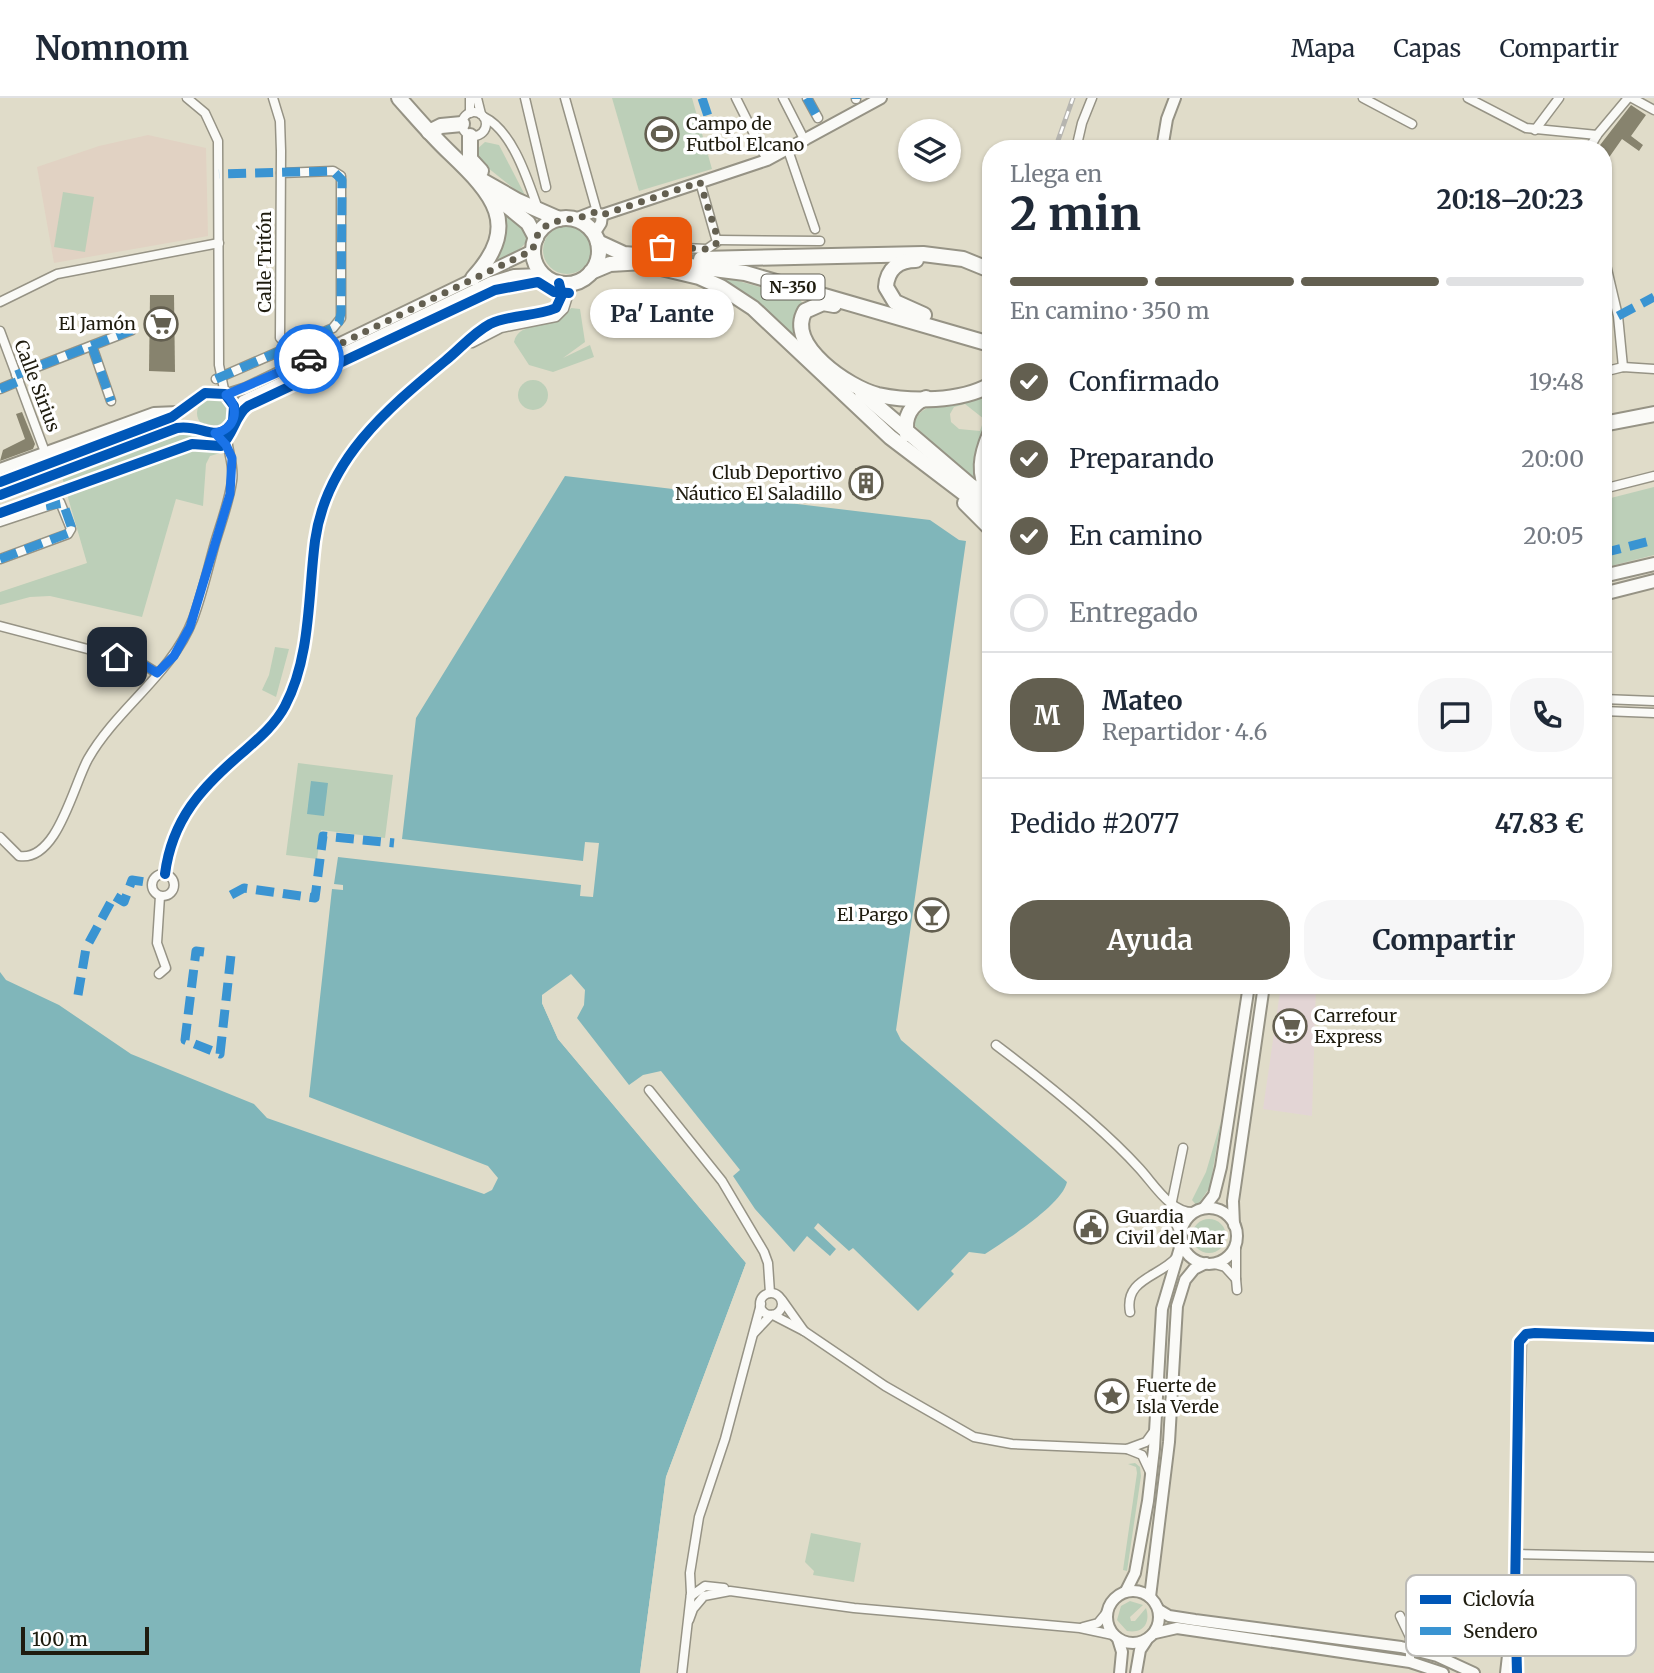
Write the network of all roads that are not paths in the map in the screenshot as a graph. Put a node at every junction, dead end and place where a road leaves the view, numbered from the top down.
1 (187, 98) edge
2 (273, 98) edge
3 (399, 98) edge
4 (470, 98) edge
5 (477, 98) edge
6 (525, 98) edge
7 (565, 98) edge
8 (736, 98) edge
9 (783, 98) edge
10 (807, 98) edge
11 (881, 98) edge
12 (1093, 98) edge
13 (1175, 98) edge
14 (1363, 98) edge
15 (1468, 98) edge
16 (1630, 98) edge
17 (1558, 99) edge
18 (1654, 110) edge
19 (482, 116) junction
20 (818, 118) dead end
21 (467, 124) junction
22 (1412, 124) dead end
23 (1535, 130) junction
24 (429, 132) junction
25 (1597, 135) junction
26 (1078, 140) edge
27 (1164, 140) edge
28 (1594, 140) edge
29 (805, 141) junction
30 (788, 150) junction
31 (767, 160) junction
32 (281, 173) junction
33 (482, 182) junction
34 (700, 182) junction
35 (546, 187) dead end
36 (539, 211) junction
37 (599, 213) junction
38 (559, 219) junction
39 (575, 219) junction
40 (815, 229) dead end
41 (596, 238) junction
42 (718, 240) junction
43 (820, 241) dead end
44 (219, 243) junction
45 (535, 244) junction
46 (662, 247) dead end
47 (696, 259) junction
48 (636, 262) junction
49 (982, 267) edge
50 (591, 272) junction
51 (542, 274) junction
52 (982, 274) edge
53 (473, 278) junction
54 (565, 283) junction
55 (1612, 290) edge
56 (0, 302) edge
57 (886, 313) junction
58 (132, 330) dead end
59 (0, 331) edge
60 (982, 337) edge
61 (982, 339) edge
62 (982, 339) edge
63 (92, 346) junction
64 (290, 346) junction
65 (334, 347) junction
66 (1623, 367) junction
67 (1654, 369) edge
68 (1612, 370) edge
69 (841, 376) junction
70 (18, 378) junction
71 (219, 378) junction
72 (0, 389) edge
73 (982, 390) edge
74 (210, 391) junction
75 (225, 394) junction
76 (931, 398) junction
77 (111, 401) dead end
78 (194, 404) junction
79 (235, 411) junction
80 (181, 412) junction
81 (1654, 414) edge
82 (1612, 422) edge
83 (199, 428) junction
84 (227, 429) junction
85 (905, 430) junction
86 (215, 433) junction
87 (229, 451) junction
88 (45, 452) junction
89 (926, 466) junction
90 (0, 469) edge
91 (1654, 476) edge
92 (0, 482) edge
93 (1612, 487) edge
94 (982, 493) edge
95 (0, 495) edge
96 (968, 496) junction
97 (982, 507) edge
98 (982, 520) edge
99 (0, 522) edge
100 (0, 559) edge
101 (1654, 564) edge
102 (1612, 574) edge
103 (1654, 582) edge
104 (1612, 592) edge
105 (0, 626) edge
106 (157, 673) junction
107 (1612, 699) edge
108 (1654, 701) edge
109 (1612, 711) edge
110 (1654, 713) edge
111 (0, 837) edge
112 (165, 874) junction
113 (160, 895) junction
114 (159, 974) dead end
115 (1248, 994) edge
116 (1263, 994) edge
117 (996, 1045) dead end
118 (649, 1090) dead end
119 (1183, 1148) dead end
120 (1171, 1205) junction
121 (1199, 1210) junction
122 (1234, 1225) junction
123 (1181, 1238) junction
124 (1236, 1242) junction
125 (1176, 1258) junction
126 (1208, 1263) junction
127 (1236, 1279) junction
128 (1237, 1290) dead end
129 (769, 1293) junction
130 (782, 1300) junction
131 (761, 1304) junction
132 (1130, 1312) dead end
133 (772, 1315) junction
134 (804, 1331) junction
135 (754, 1333) junction
136 (1654, 1337) edge
137 (1156, 1427) junction
138 (1127, 1449) junction
139 (1151, 1475) junction
140 (693, 1552) junction
141 (1516, 1554) junction
142 (1654, 1557) edge
143 (1515, 1575) edge
144 (708, 1586) junction
145 (730, 1591) junction
146 (1126, 1591) junction
147 (691, 1596) junction
148 (1150, 1597) junction
149 (1159, 1610) junction
150 (1107, 1612) junction
151 (1400, 1616) dead end
152 (689, 1620) junction
153 (1080, 1628) junction
154 (1406, 1629) edge
155 (1115, 1637) junction
156 (1150, 1637) junction
157 (1406, 1648) edge
158 (1411, 1656) edge
159 (1430, 1656) edge
160 (1512, 1656) edge
161 (1512, 1656) edge
162 (1410, 1662) junction
163 (682, 1673) edge
164 (1120, 1673) edge
165 (1136, 1673) edge
166 (1443, 1673) edge
167 (1474, 1673) edge
168 (1499, 1673) edge
169 (1506, 1673) edge

1 - 44 street
2 - 32 street
3 - 24 highway
4 - 21 street
5 - 19 street
6 - 35 street
7 - 37 street
8 - 31 street
9 - 29 street
10 - 20 street
11 - 29 street
12 - 26 street
13 - 27 street
14 - 22 street
15 - 23 street
16 - 18 street
16 - 25 street
17 - 23 street
19 - 21 street
19 - 21 street
19 - 36 street
21 - 24 highway
21 - 33 highway
23 - 25 street
24 - 33 highway
25 - 28 street
29 - 30 street
30 - 31 street
30 - 40 street
31 - 34 street
32 - 64 street, Calle Tritón
32 - 64 street
33 - 36 highway
33 - 45 highway
33 - 53 highway
34 - 37 street
34 - 42 street
36 - 38 highway
37 - 39 street
37 - 41 street
38 - 39 highway
38 - 45 highway
39 - 41 highway, N-350
41 - 47 highway, N-350
41 - 50 highway
42 - 43 street
42 - 46 street
44 - 56 street
44 - 71 street
45 - 51 highway
45 - 53 street
47 - 49 highway
47 - 61 highway, N-350
48 - 50 highway, N-350
48 - 57 highway, N-350
48 - 89 highway
50 - 54 highway, N-350
51 - 54 highway
51 - 79 street
52 - 60 highway
53 - 65 street
54 - 112 street
55 - 66 street
57 - 62 highway, N-350
57 - 69 highway
58 - 63 street
59 - 70 street, Calle Sirius
63 - 70 street
63 - 77 street
64 - 65 street
64 - 71 street
65 - 75 street
66 - 67 street
66 - 68 street
69 - 76 highway
69 - 85 highway
70 - 72 street
70 - 88 street, Calle Sirius
71 - 74 street
71 - 75 street
73 - 76 highway
74 - 75 street
74 - 78 street
75 - 79 street
76 - 85 highway
78 - 80 street
78 - 83 street
79 - 84 street
80 - 88 street
80 - 92 street
81 - 82 highway
83 - 86 street
83 - 95 street
84 - 86 street
84 - 87 street
85 - 94 highway
85 - 96 highway
86 - 87 street
87 - 106 street
88 - 90 street
89 - 96 highway
89 - 98 highway
91 - 93 street
96 - 97 highway
99 - 100 street
101 - 102 main road
103 - 104 main road
105 - 106 street
106 - 111 street
107 - 108 street
109 - 110 street
112 - 113 street
112 - 113 street
113 - 114 street
115 - 121 street
116 - 122 street
117 - 120 street
118 - 129 street
119 - 120 street
120 - 121 street
120 - 123 street
121 - 122 street
121 - 123 street
122 - 124 street
123 - 125 street
123 - 126 street
124 - 126 street
124 - 127 street
125 - 132 street
125 - 137 street
126 - 127 street
126 - 148 street
127 - 128 street
129 - 130 street
129 - 131 street
130 - 133 street
130 - 134 street
131 - 133 street
131 - 135 street
133 - 134 street
133 - 135 street
134 - 138 street
135 - 140 street
136 - 141 street
137 - 138 street
137 - 139 street
138 - 139 street
139 - 146 street
140 - 144 street
140 - 147 street
141 - 142 street
141 - 143 street
144 - 145 street
144 - 147 street
145 - 152 street
145 - 153 street
146 - 148 street
146 - 150 street
147 - 152 street
148 - 149 street
149 - 156 street
149 - 157 street
150 - 153 street
150 - 155 street
151 - 154 street
152 - 163 street
153 - 155 street
155 - 156 street
155 - 164 street
156 - 162 street
156 - 165 street
158 - 162 street
159 - 167 street
160 - 168 street
161 - 169 street
162 - 166 street

